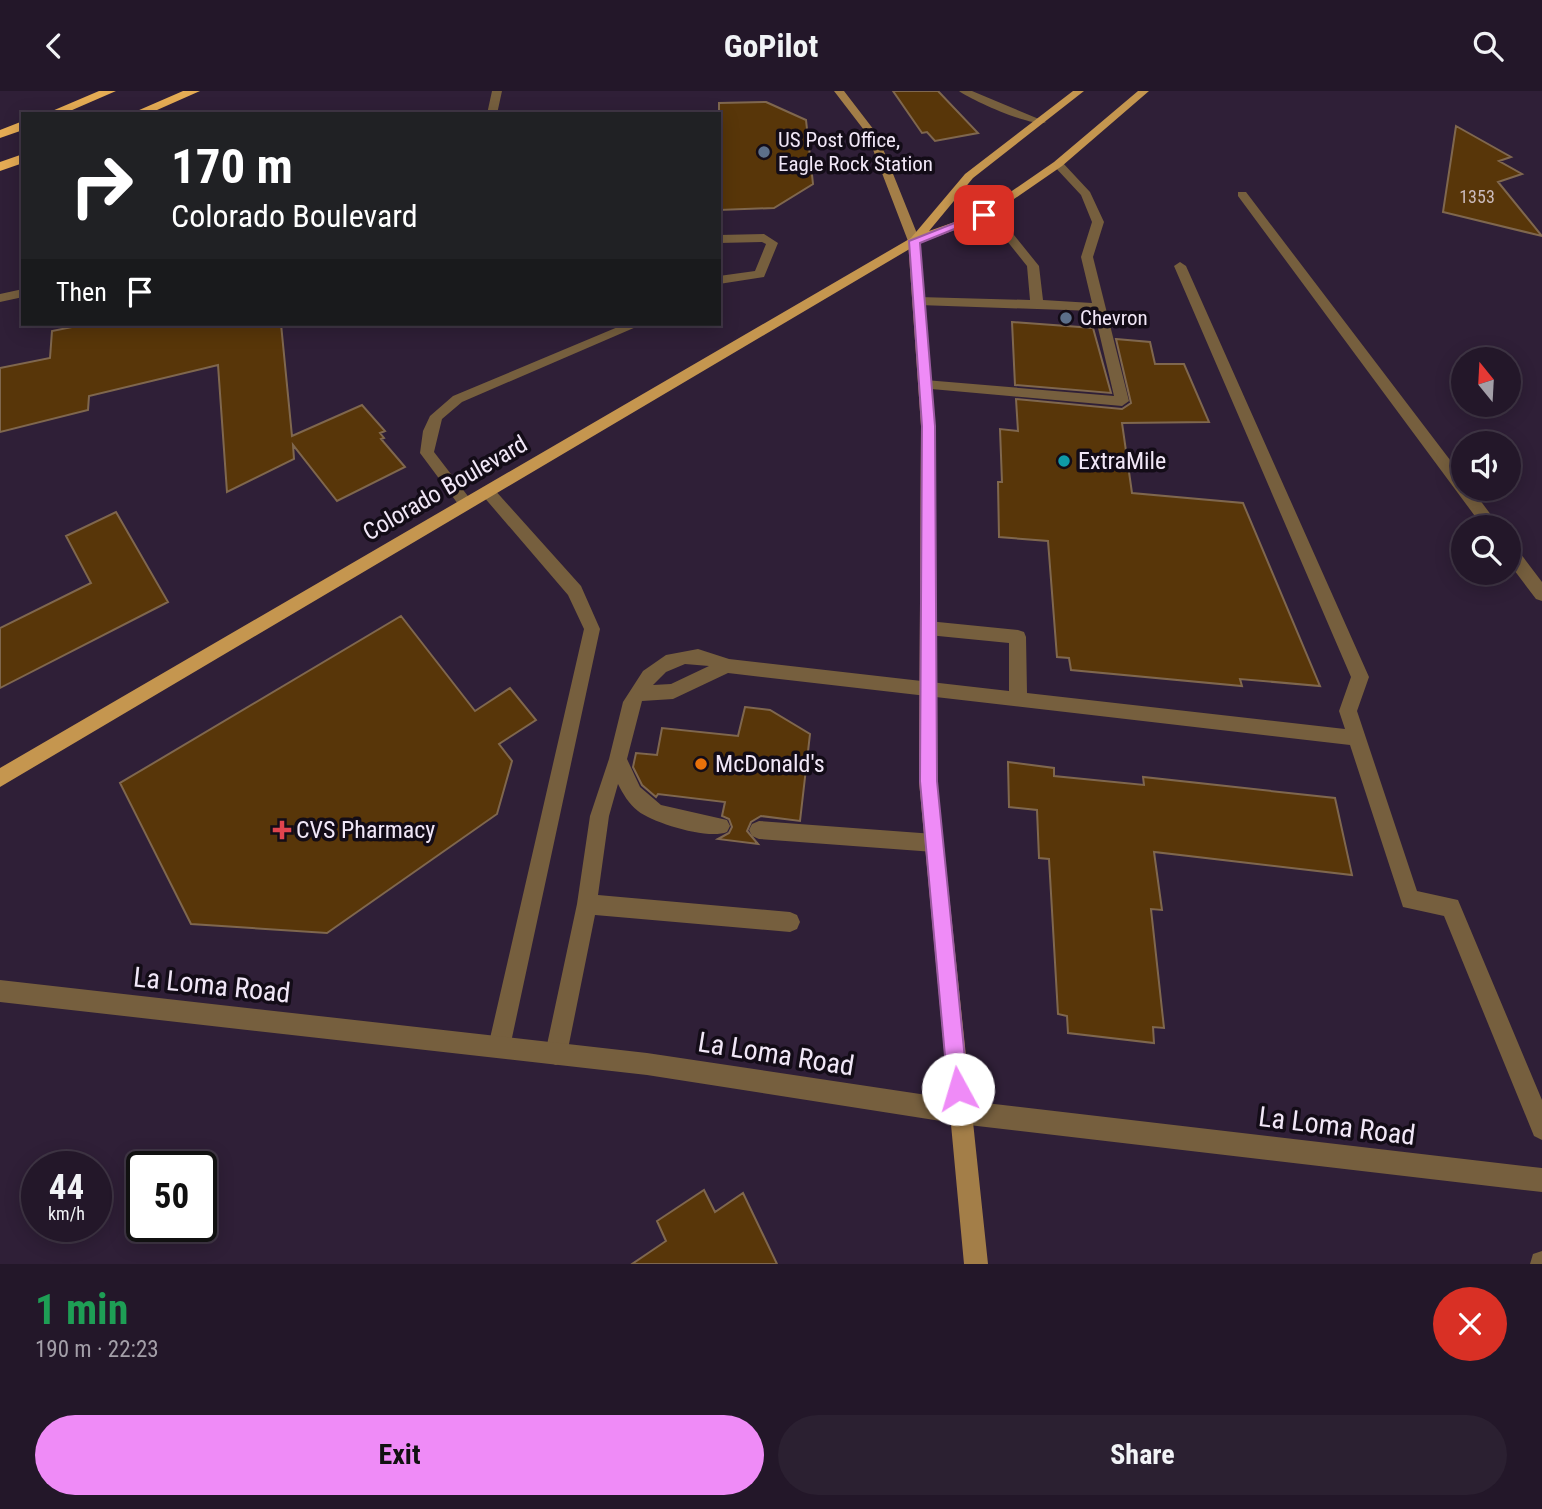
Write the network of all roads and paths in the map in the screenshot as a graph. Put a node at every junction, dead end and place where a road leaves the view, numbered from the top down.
1 (110, 91) edge
2 (194, 91) edge
3 (497, 91) edge
4 (839, 91) edge
5 (964, 91) edge
6 (1079, 91) edge
7 (1144, 91) edge
8 (56, 112) edge
9 (141, 112) edge
10 (492, 112) edge
11 (1041, 122) junction
12 (21, 126) edge
13 (0, 134) edge
14 (21, 159) edge
15 (1058, 164) junction
16 (0, 167) edge
17 (1242, 194) dead end
18 (989, 211) junction
19 (721, 239) edge
20 (914, 241) junction
21 (1181, 266) dead end
22 (721, 281) edge
23 (21, 293) edge
24 (0, 298) edge
25 (919, 301) junction
26 (1037, 304) junction
27 (1099, 306) junction
28 (631, 326) edge
29 (925, 386) junction
30 (488, 492) junction
31 (466, 504) junction
32 (1483, 515) edge
33 (1521, 566) edge
34 (1542, 594) edge
35 (928, 628) junction
36 (727, 666) junction
37 (928, 691) junction
38 (638, 694) junction
39 (1018, 700) junction
40 (1357, 738) junction
41 (618, 759) junction
42 (0, 778) edge
43 (720, 826) dead end
44 (760, 830) dead end
45 (934, 843) junction
46 (587, 905) junction
47 (790, 922) dead end
48 (0, 991) edge
49 (499, 1047) junction
50 (556, 1054) junction
51 (960, 1112) junction
52 (1542, 1128) edge
53 (1542, 1180) edge
54 (976, 1264) edge

1 - 8 highway
2 - 9 highway
3 - 10 street
4 - 20 main road
5 - 11 street
6 - 11 main road, Colorado Boulevard
7 - 15 main road, Colorado Boulevard
11 - 20 main road, Colorado Boulevard
12 - 13 highway
14 - 16 highway
15 - 18 main road, Colorado Boulevard
15 - 27 street
17 - 32 street
18 - 20 main road, Colorado Boulevard
18 - 26 street
19 - 22 street
20 - 25 main road
20 - 30 main road, Colorado Boulevard
21 - 40 street
23 - 24 street
25 - 26 street
25 - 29 main road
26 - 27 street
27 - 29 street
28 - 31 street
29 - 35 main road
30 - 31 main road, Colorado Boulevard
30 - 49 street
31 - 42 main road, Colorado Boulevard
33 - 34 street
35 - 37 main road
35 - 39 street
36 - 37 street
36 - 38 street
36 - 38 street
37 - 39 street
37 - 45 main road
38 - 41 street
39 - 40 street
40 - 52 street
41 - 43 street
41 - 46 street
44 - 45 street
45 - 51 main road
46 - 47 street
46 - 50 street
48 - 49 street, La Loma Road
49 - 50 street, La Loma Road
50 - 51 street, La Loma Road
51 - 53 street, La Loma Road
51 - 54 main road

